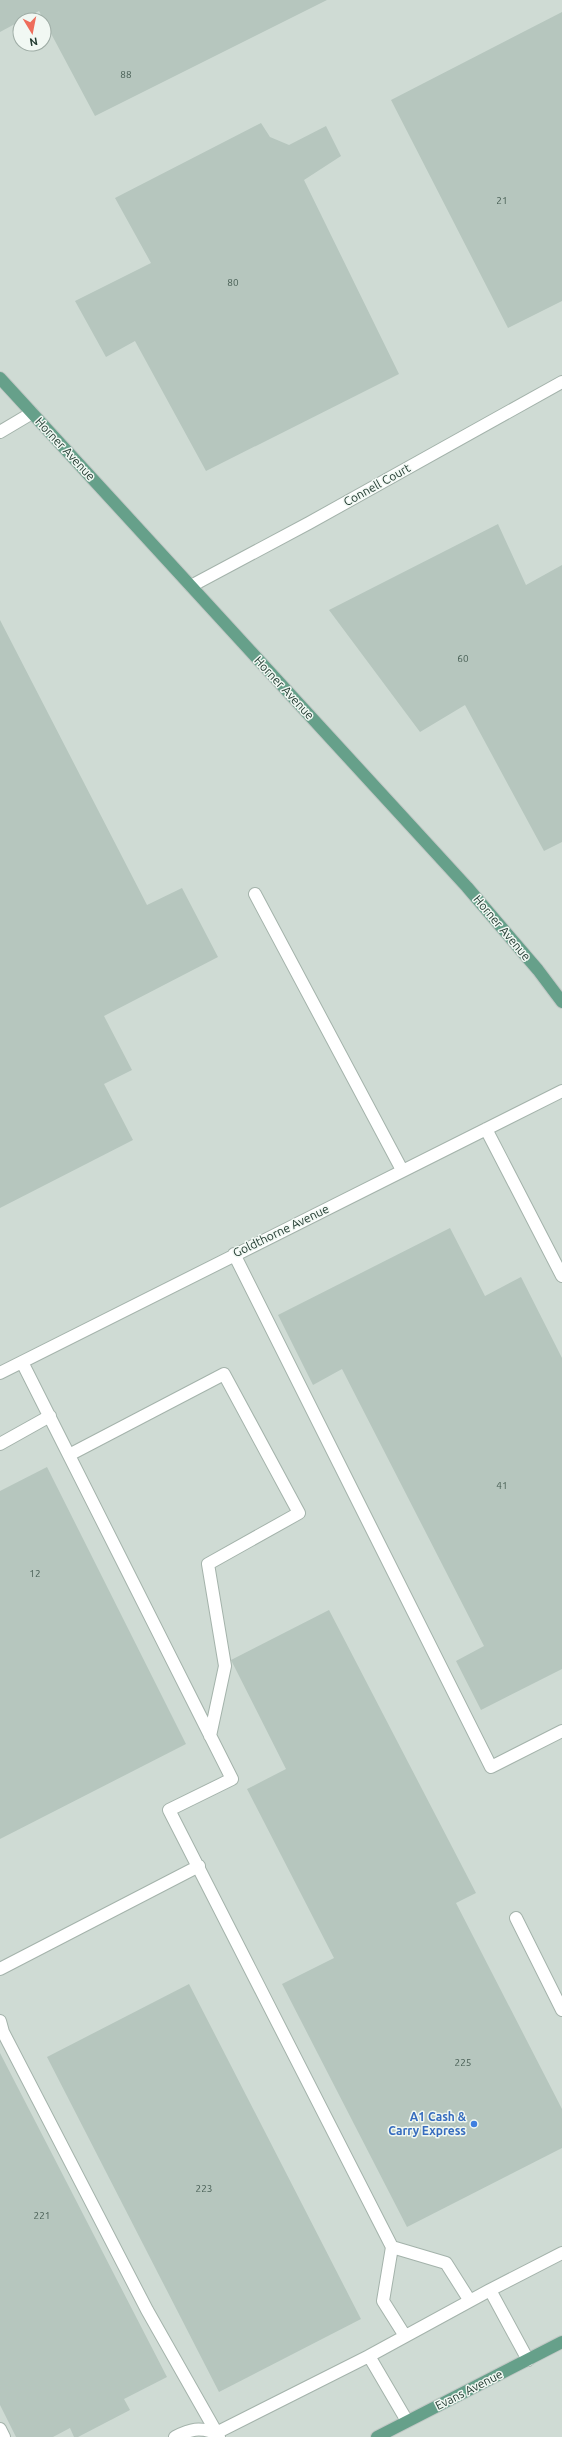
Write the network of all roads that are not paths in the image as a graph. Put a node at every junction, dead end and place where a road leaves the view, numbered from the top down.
1 (0, 378) edge
2 (562, 382) edge
3 (32, 413) junction
4 (0, 432) edge
5 (191, 586) junction
6 (255, 894) dead end
7 (562, 1002) edge
8 (562, 1091) edge
9 (486, 1129) junction
10 (402, 1170) junction
11 (234, 1254) junction
12 (562, 1276) edge
13 (22, 1362) junction
14 (0, 1373) edge
15 (50, 1416) junction
16 (0, 1444) edge
17 (69, 1455) junction
18 (562, 1731) edge
19 (210, 1736) junction
20 (199, 1866) junction
21 (516, 1918) dead end
22 (0, 1969) edge
23 (562, 2010) edge
24 (0, 2021) edge
25 (392, 2248) junction
26 (562, 2253) edge
27 (490, 2290) junction
28 (470, 2301) junction
29 (405, 2336) junction
30 (562, 2342) edge
31 (369, 2356) junction
32 (528, 2360) junction
33 (407, 2421) junction
34 (0, 2429) edge
35 (217, 2435) edge
36 (4, 2437) edge
37 (175, 2437) edge
38 (377, 2437) edge

1 - 3 main road, Horner Avenue
2 - 5 street, Connell Court
3 - 4 street
3 - 5 main road, Horner Avenue
5 - 7 main road, Horner Avenue
6 - 10 street
8 - 9 street, Goldthorne Avenue
9 - 10 street, Goldthorne Avenue
9 - 12 street
10 - 11 street, Goldthorne Avenue
11 - 13 street, Goldthorne Avenue
11 - 18 street
13 - 14 street, Goldthorne Avenue
13 - 15 street
15 - 16 street
15 - 17 street
17 - 19 street
17 - 19 street
19 - 20 street
20 - 22 street
20 - 25 street
21 - 23 street
24 - 35 street
25 - 28 street
25 - 29 street
26 - 27 street
27 - 28 street
27 - 32 street
28 - 29 street
29 - 31 street
30 - 32 main road, Evans Avenue
31 - 33 street
31 - 35 street
32 - 33 main road, Evans Avenue
33 - 38 main road, Evans Avenue
34 - 36 street
35 - 37 street

